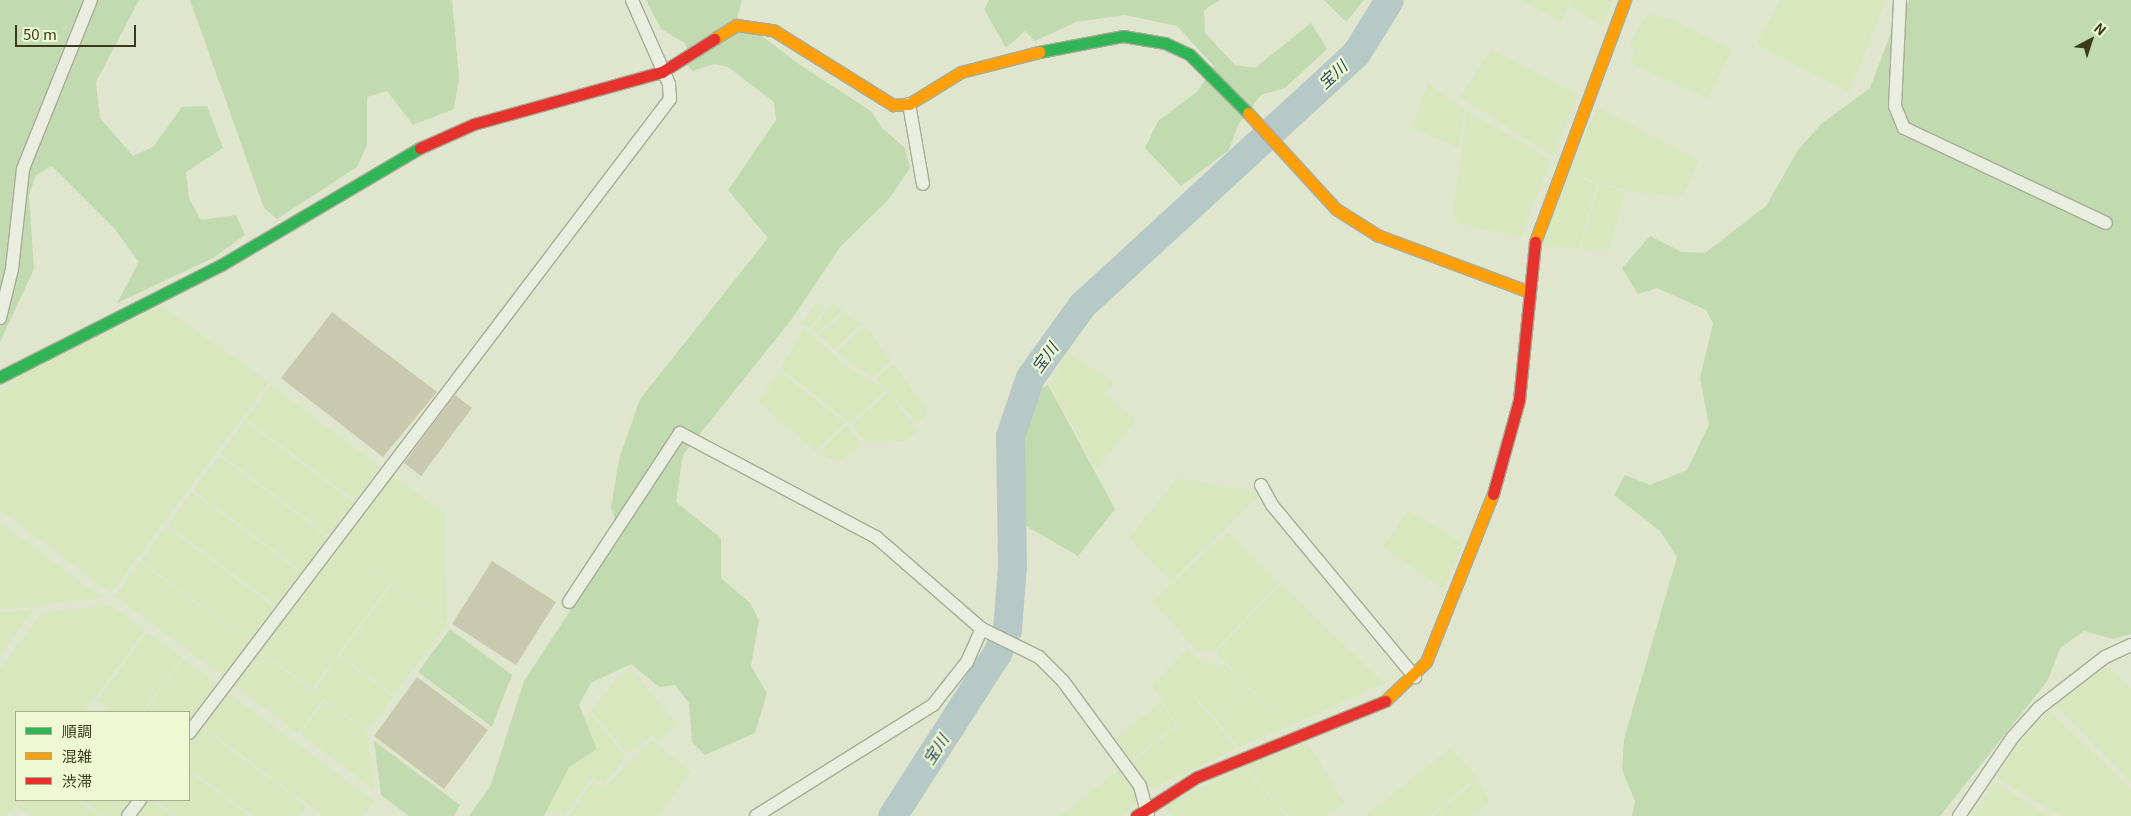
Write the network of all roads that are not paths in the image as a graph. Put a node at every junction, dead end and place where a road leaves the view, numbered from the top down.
1 (91, 0) edge
2 (632, 0) edge
3 (1625, 0) edge
4 (1900, 0) edge
5 (662, 72) junction
6 (909, 104) junction
7 (923, 184) dead end
8 (2106, 223) dead end
9 (1527, 291) junction
10 (0, 318) edge
11 (0, 377) edge
12 (1261, 485) dead end
13 (569, 602) dead end
14 (982, 629) junction
15 (2131, 645) edge
16 (1415, 677) junction
17 (190, 732) edge
18 (139, 801) edge
19 (1143, 814) edge
20 (128, 816) edge
21 (756, 816) edge
22 (1959, 816) edge

1 - 10 street
2 - 5 street
3 - 9 street
4 - 8 street
5 - 6 street
5 - 11 street
5 - 17 street
6 - 7 street
6 - 9 street
9 - 16 street
12 - 16 street
13 - 14 street
14 - 19 street
14 - 21 street
15 - 22 street
16 - 19 street
18 - 20 street

